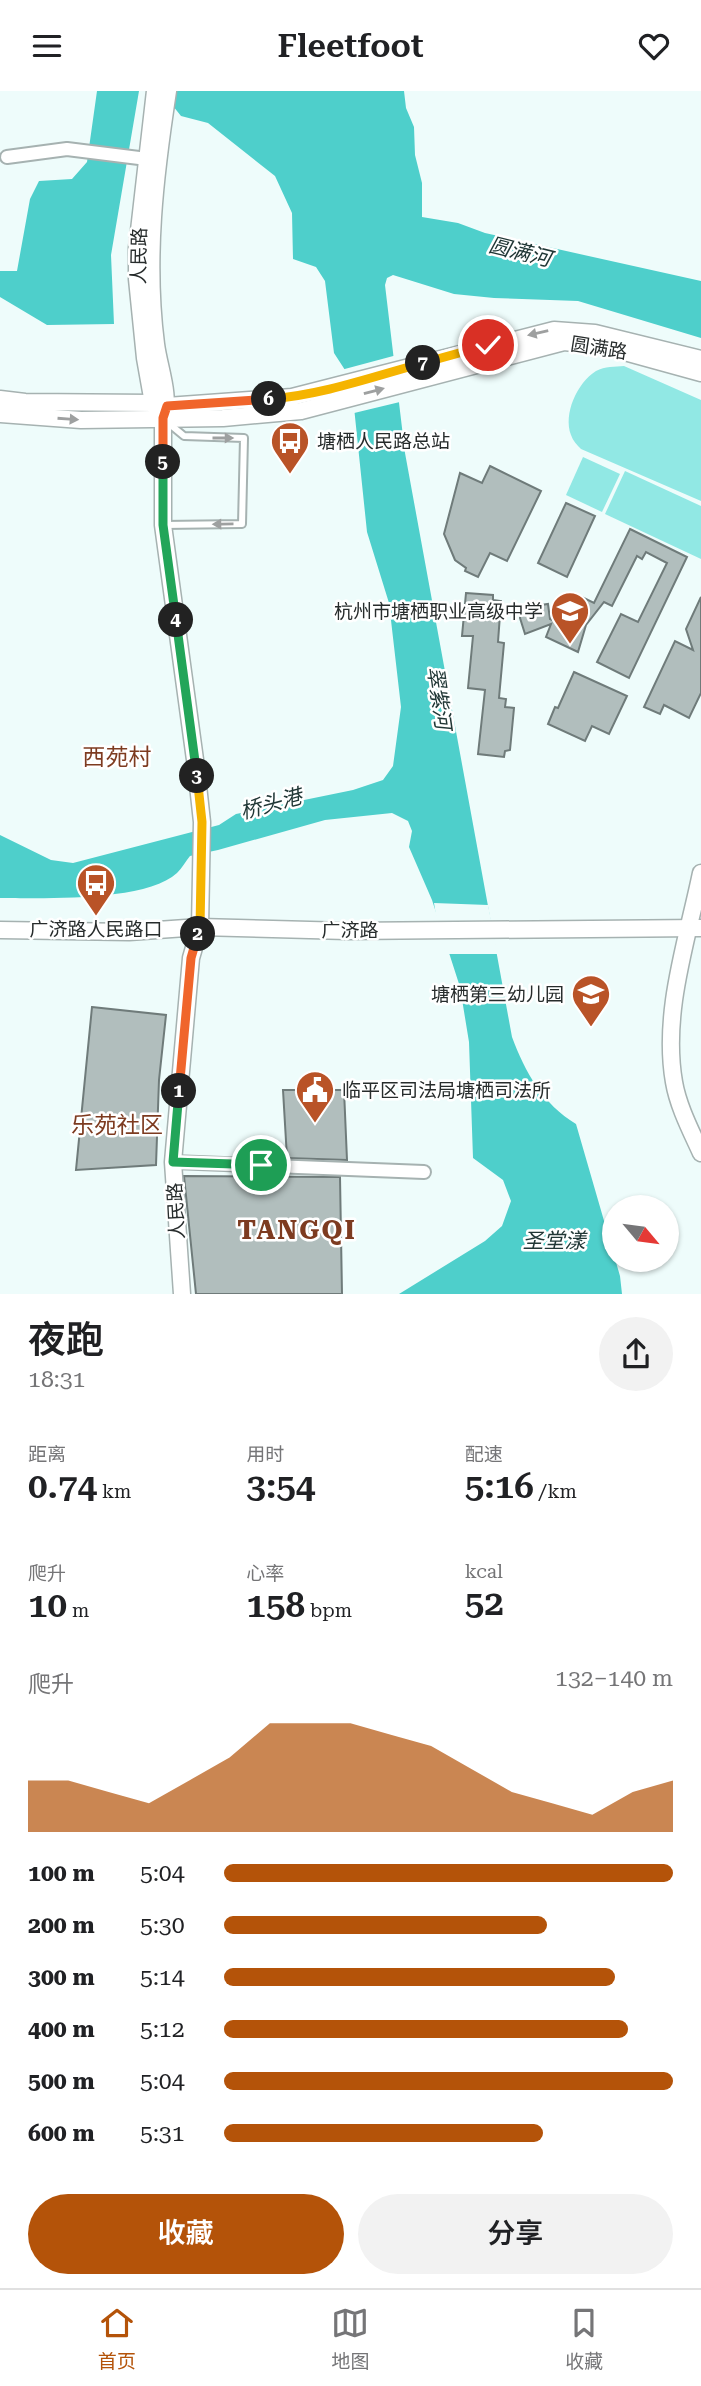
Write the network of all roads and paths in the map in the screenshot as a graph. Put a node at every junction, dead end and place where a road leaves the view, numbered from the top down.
1 (160, 96) edge
2 (6, 157) dead end
3 (152, 160) junction
4 (489, 353) junction
5 (701, 359) edge
6 (701, 373) edge
7 (0, 399) edge
8 (161, 409) junction
9 (0, 414) edge
10 (163, 525) junction
11 (701, 873) edge
12 (200, 927) junction
13 (695, 928) edge
14 (0, 930) edge
15 (701, 1153) edge
16 (173, 1162) junction
17 (424, 1172) dead end
18 (182, 1294) edge

1 - 3 street, 人民路
2 - 3 street
3 - 8 street, 人民路
5 -> 4 street, 圆满路
4 - 6 street, 圆满路
4 - 8 street, 圆满路
7 - 8 street, 圆满路
9 -> 8 street, 圆满路
8 - 10 street, 人民路
8 -> 10 lane
10 - 12 street, 人民路
11 - 13 street
12 - 13 street, 广济路
12 - 14 street, 广济路
12 - 16 street, 人民路
13 - 15 street
16 - 17 street
16 - 18 street, 人民路

